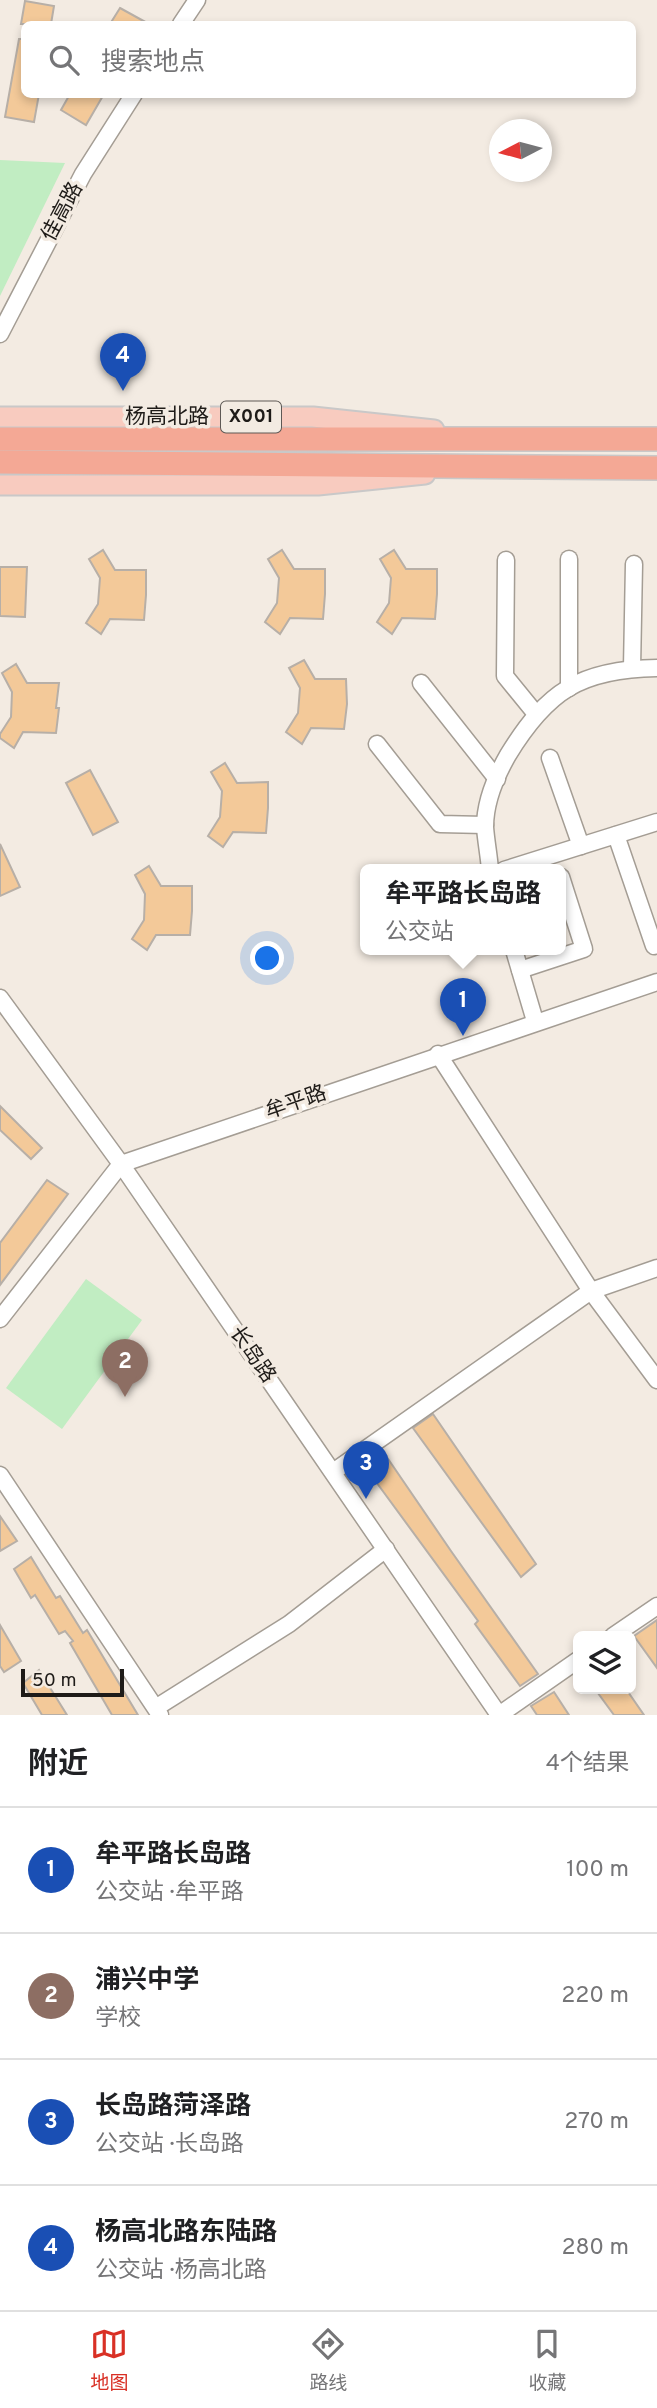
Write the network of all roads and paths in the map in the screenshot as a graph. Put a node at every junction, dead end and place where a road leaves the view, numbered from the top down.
1 (197, 0) edge
2 (183, 21) edge
3 (132, 98) edge
4 (0, 334) edge
5 (0, 417) edge
6 (501, 438) junction
7 (0, 439) edge
8 (657, 439) edge
9 (0, 462) edge
10 (501, 467) junction
11 (657, 468) edge
12 (0, 485) edge
13 (569, 559) dead end
14 (506, 560) dead end
15 (634, 564) dead end
16 (632, 668) junction
17 (657, 668) edge
18 (421, 683) dead end
19 (569, 688) junction
20 (536, 713) junction
21 (377, 744) dead end
22 (550, 758) dead end
23 (497, 779) junction
24 (657, 822) edge
25 (485, 825) junction
26 (616, 835) junction
27 (581, 846) junction
28 (556, 862) edge
29 (489, 864) edge
30 (566, 893) edge
31 (654, 946) dead end
32 (516, 955) edge
33 (566, 955) edge
34 (566, 955) edge
35 (520, 970) junction
36 (657, 982) edge
37 (0, 998) edge
38 (535, 1021) junction
39 (438, 1054) junction
40 (121, 1164) junction
41 (657, 1268) edge
42 (591, 1291) junction
43 (0, 1319) edge
44 (657, 1380) edge
45 (333, 1472) junction
46 (0, 1475) edge
47 (386, 1549) junction
48 (657, 1606) edge
49 (620, 1631) edge
50 (573, 1663) edge
51 (159, 1711) edge
52 (499, 1715) edge

1 - 2 street
3 - 4 street, 佳高路
5 - 6 main road, 杨高北路 / X001
6 - 7 highway, 杨高北路 / X001
6 - 8 highway, 杨高北路 / X001
9 - 10 highway, X001
10 - 11 highway, X001
10 - 12 main road, X001
13 - 19 street
14 - 20 street
15 - 16 street
16 - 17 street
16 - 19 street
18 - 23 street
19 - 20 street
20 - 23 street
21 - 25 street
22 - 27 street
23 - 25 street
24 - 26 street
25 - 29 street
26 - 27 street
26 - 31 street
27 - 28 street
30 - 34 street
32 - 35 street
33 - 35 street
35 - 38 street
36 - 38 street, 牟平路
37 - 40 street, 长岛路
38 - 39 street, 牟平路
39 - 40 street, 牟平路
39 - 42 street
40 - 43 street
40 - 45 street, 长岛路
41 - 42 street
42 - 44 street
42 - 45 street
45 - 47 street, 长岛路
46 - 51 street
47 - 51 street
47 - 52 street, 长岛路
48 - 49 street
50 - 52 street

